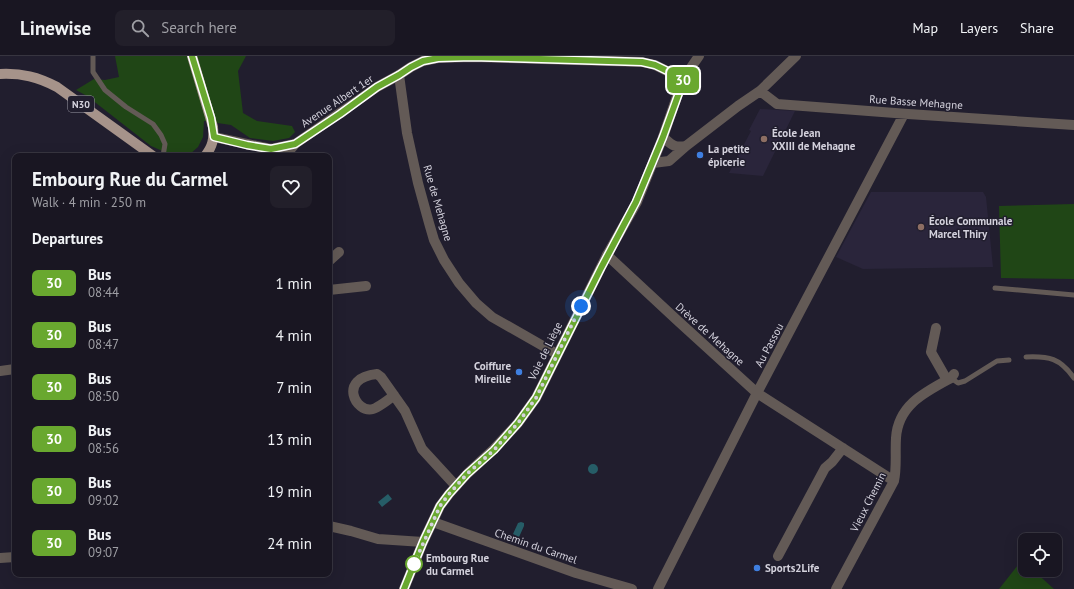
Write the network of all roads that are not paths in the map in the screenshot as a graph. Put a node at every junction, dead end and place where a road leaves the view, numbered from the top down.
1 (93, 56) edge
2 (192, 56) edge
3 (700, 56) edge
4 (796, 56) edge
5 (0, 74) edge
6 (399, 75) junction
7 (684, 79) junction
8 (760, 91) junction
9 (904, 114) junction
10 (1074, 125) edge
11 (214, 137) junction
12 (663, 137) junction
13 (295, 144) junction
14 (686, 146) junction
15 (149, 153) edge
16 (164, 153) edge
17 (208, 153) edge
18 (288, 153) edge
19 (653, 162) junction
20 (339, 252) dead end
21 (607, 255) junction
22 (332, 258) edge
23 (366, 286) dead end
24 (995, 288) dead end
25 (332, 290) edge
26 (1074, 295) edge
27 (936, 328) dead end
28 (557, 354) junction
29 (1026, 357) dead end
30 (1009, 360) dead end
31 (12, 369) edge
32 (0, 371) edge
33 (950, 377) junction
34 (1074, 378) edge
35 (757, 393) junction
36 (394, 396) dead end
37 (842, 448) junction
38 (894, 481) junction
39 (456, 486) junction
40 (433, 522) junction
41 (332, 527) edge
42 (423, 542) junction
43 (778, 556) dead end
44 (12, 557) edge
45 (0, 558) edge
46 (404, 589) edge
47 (632, 589) edge
48 (658, 589) edge
49 (836, 589) edge

1 - 16 lane
2 - 11 main road
3 - 7 street, Voie de Liège
4 - 8 street
5 - 15 main road, N30
6 - 7 street, Avenue Albert 1er
6 - 13 street, Avenue Albert 1er
6 - 28 street, Rue de Mehagne
7 - 12 street, Voie de Liège
8 - 9 street, Rue Basse Mehagne
8 - 14 street
9 - 10 street, Rue Basse Mehagne
9 - 35 street, Au Passou
11 - 13 street, Avenue Albert 1er
11 - 17 main road
12 - 14 street
12 - 19 street, Voie de Liège
13 - 18 street
14 - 19 street
19 - 21 street, Voie de Liège
20 - 22 street
21 - 28 street, Voie de Liège
21 - 35 street, Drève de Mehagne
23 - 25 street
24 - 26 lane
27 - 33 street
28 - 39 street, Voie de Liège
29 - 34 lane
30 - 33 lane
31 - 32 street
33 - 38 street, Vieux Chemin
35 - 37 street, Drève de Mehagne
35 - 48 street, Au Passou
36 - 39 street
37 - 38 street, Drève de Mehagne
37 - 43 street
38 - 49 street, Vieux Chemin
39 - 40 street, Voie de Liège
40 - 42 street, Voie de Liège
40 - 47 street, Chemin du Carmel
41 - 42 street
42 - 46 street, Voie de Liège
44 - 45 street

